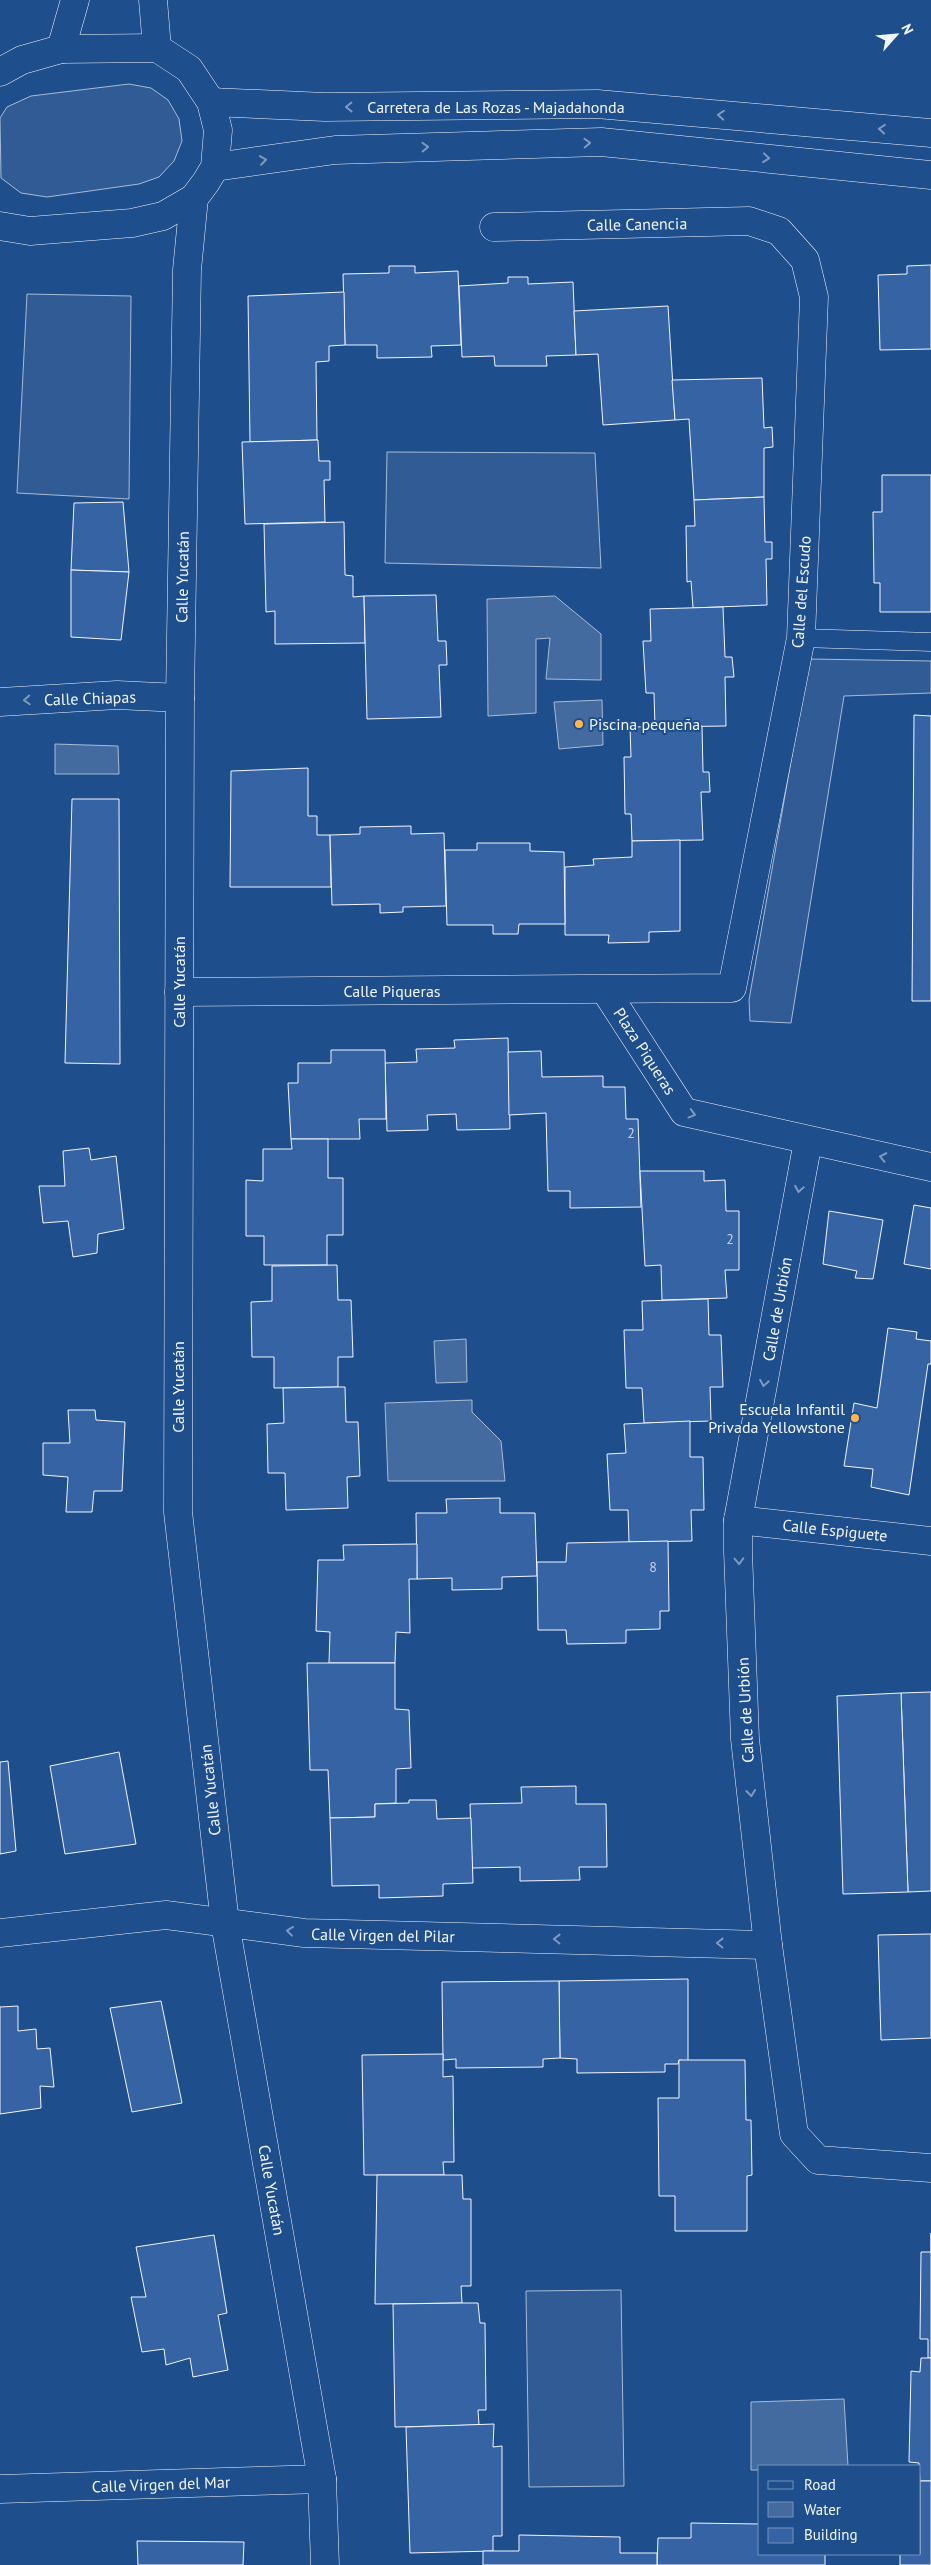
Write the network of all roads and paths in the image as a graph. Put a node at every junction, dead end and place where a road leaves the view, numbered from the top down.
1 (75, 0) edge
2 (153, 0) edge
3 (157, 48) junction
4 (61, 49) junction
5 (0, 72) edge
6 (210, 102) junction
7 (931, 133) edge
8 (215, 168) junction
9 (931, 174) edge
10 (194, 198) junction
11 (1, 225) edge
12 (494, 226) dead end
13 (779, 231) joint
14 (801, 638) junction
15 (931, 642) edge
16 (180, 698) junction
17 (0, 702) edge
18 (732, 988) joint
19 (605, 990) junction
20 (179, 992) junction
21 (808, 1141) junction
22 (931, 1167) edge
23 (738, 1520) junction
24 (931, 1541) edge
25 (225, 1923) junction
26 (0, 1933) edge
27 (768, 1945) junction
28 (931, 2168) edge
29 (322, 2479) junction
30 (0, 2489) edge
31 (325, 2565) edge

1 - 4 street
2 - 3 street
3 - 4 street
3 - 6 street
4 - 5 street
7 -> 6 street, Carretera de Las Rozas - Majadahonda
6 - 8 street
8 -> 9 street
8 - 10 street
10 - 11 street
10 - 16 street, Calle Yucatán
12 - 13 street, Calle Canencia
13 - 14 street, Calle del Escudo
14 - 15 lane
14 - 18 street, Calle del Escudo
16 -> 17 street, Calle Chiapas
16 - 20 street, Calle Yucatán
18 - 19 street, Plaza Piqueras
19 - 20 street, Calle Piqueras
19 -> 21 street, Plaza Piqueras
20 - 25 street, Calle Yucatán
22 -> 21 street, Plaza Piqueras
21 -> 23 street, Calle de Urbión
23 - 24 street, Calle Espiguete
23 -> 27 street, Calle de Urbión
25 - 26 street, Calle Virgen del Pilar
27 -> 25 street, Calle Virgen del Pilar
25 - 29 street, Calle Yucatán
27 - 28 street, Calle de Urbión
29 - 30 street, Calle Virgen del Mar
29 - 31 street, Calle Yucatán

